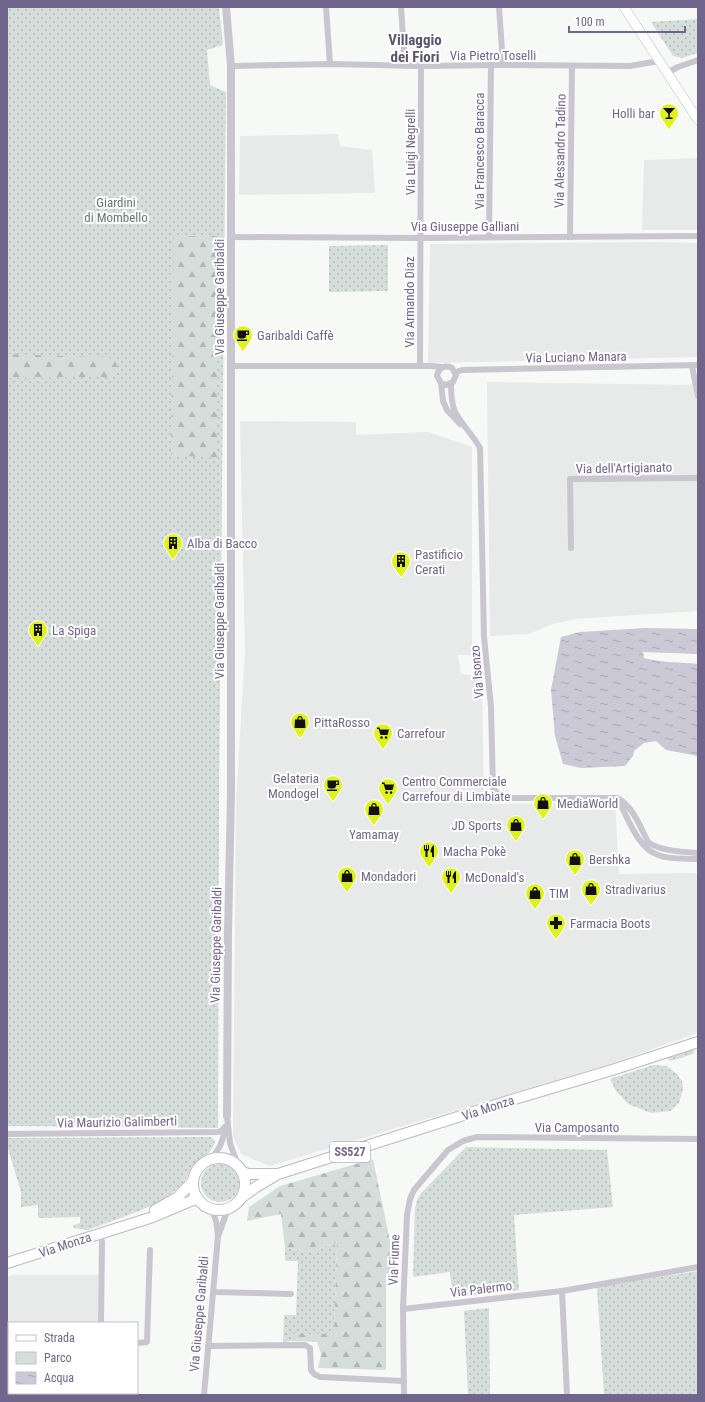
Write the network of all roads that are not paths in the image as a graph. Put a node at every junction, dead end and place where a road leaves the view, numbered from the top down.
1 (226, 7) edge
2 (326, 7) edge
3 (401, 7) edge
4 (499, 7) edge
5 (624, 7) edge
6 (698, 60) edge
7 (659, 61) junction
8 (330, 64) junction
9 (491, 65) junction
10 (503, 65) junction
11 (231, 66) junction
12 (405, 66) junction
13 (421, 66) junction
14 (572, 66) junction
15 (667, 73) junction
16 (698, 120) edge
17 (698, 236) edge
18 (231, 237) junction
19 (489, 237) junction
20 (570, 237) junction
21 (420, 238) junction
22 (231, 366) junction
23 (422, 366) junction
24 (695, 366) edge
25 (442, 367) junction
26 (456, 372) junction
27 (437, 376) junction
28 (441, 383) junction
29 (451, 384) junction
30 (698, 396) edge
31 (467, 430) junction
32 (698, 478) edge
33 (572, 548) dead end
34 (617, 798) junction
35 (698, 853) edge
36 (698, 859) edge
37 (698, 1042) edge
38 (227, 1116) junction
39 (225, 1127) junction
40 (7, 1134) edge
41 (698, 1139) edge
42 (458, 1144) joint
43 (210, 1160) junction
44 (240, 1169) junction
45 (278, 1174) junction
46 (193, 1181) junction
47 (241, 1198) junction
48 (198, 1199) junction
49 (231, 1206) junction
50 (208, 1207) junction
51 (122, 1226) junction
52 (100, 1233) junction
53 (218, 1236) junction
54 (150, 1250) dead end
55 (7, 1263) edge
56 (698, 1267) edge
57 (562, 1291) junction
58 (214, 1292) junction
59 (291, 1294) dead end
60 (404, 1309) junction
61 (101, 1322) edge
62 (138, 1343) edge
63 (208, 1346) junction
64 (404, 1381) junction
65 (204, 1395) edge
66 (404, 1395) edge
67 (567, 1395) edge

1 - 11 street, Via Giuseppe Garibaldi
2 - 8 street
3 - 12 street
4 - 10 street
5 - 7 main road
6 - 15 street
7 - 14 street, Via Pietro Toselli
7 - 15 main road
8 - 11 street, Via Pietro Toselli
8 - 12 street, Via Pietro Toselli
9 - 10 street, Via Pietro Toselli
9 - 13 street, Via Pietro Toselli
9 - 19 street, Via Francesco Baracca
10 - 14 street, Via Pietro Toselli
11 - 18 street, Via Giuseppe Garibaldi
12 - 13 street, Via Pietro Toselli
13 - 21 street, Via Luigi Negrelli
14 - 20 street, Via Alessandro Tadino
15 - 16 main road
17 - 20 street, Via Giuseppe Galliani
18 - 21 street, Via Giuseppe Galliani
18 - 22 street, Via Giuseppe Garibaldi
19 - 20 street, Via Giuseppe Galliani
19 - 21 street, Via Giuseppe Galliani
21 - 23 street, Via Armando Diaz
22 - 23 street
22 - 38 street, Via Giuseppe Garibaldi
23 - 25 street
23 - 27 street
24 - 26 street, Via Luciano Manara
24 - 30 street
25 - 26 street
25 - 27 street
26 - 29 street
27 - 28 street
28 - 29 street
28 - 31 street, Via Isonzo
29 - 31 street, Via Isonzo
31 - 34 street, Via Isonzo
32 - 33 street, Via dell'Artigianato
34 - 35 street
34 - 36 street
37 - 45 main road, Via Monza / SS527
38 - 39 street, Via Giuseppe Garibaldi
38 - 44 street, Via Giuseppe Garibaldi
39 - 40 street, Via Maurizio Galimberti
39 - 43 street, Via Giuseppe Garibaldi
41 - 42 street, Via Camposanto
42 - 60 street, Via Fiume
43 - 44 main road
43 - 46 main road
44 - 45 main road, Via Monza / SS527
44 - 47 main road
45 - 47 main road, Via Monza / SS527
46 - 48 main road
46 - 51 main road, Via Monza
47 - 49 main road
48 - 50 main road
48 - 51 main road, Via Monza
49 - 50 main road
49 - 53 street, Via Giuseppe Garibaldi
50 - 53 street, Via Giuseppe Garibaldi
51 - 52 main road, Via Monza
52 - 55 main road, Via Monza
52 - 61 street
53 - 58 street, Via Giuseppe Garibaldi
54 - 62 street
56 - 57 street, Via Palermo
57 - 60 street, Via Palermo
57 - 67 street
58 - 59 street
58 - 63 street, Via Giuseppe Garibaldi
60 - 64 street, Via Fiume
63 - 64 street
63 - 65 street, Via Giuseppe Garibaldi
64 - 66 street, Via Fiume

